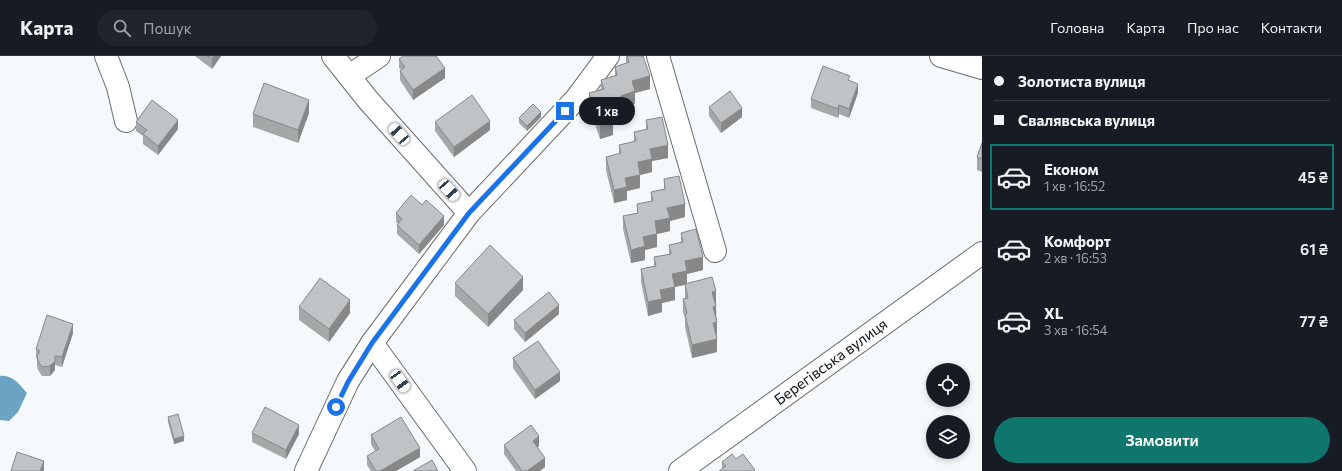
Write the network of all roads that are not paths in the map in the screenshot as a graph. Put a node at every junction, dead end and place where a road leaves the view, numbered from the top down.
1 (106, 56) edge
2 (333, 56) edge
3 (379, 56) edge
4 (608, 56) edge
5 (658, 56) edge
6 (941, 56) edge
7 (982, 68) edge
8 (349, 76) junction
9 (126, 121) dead end
10 (469, 213) junction
11 (715, 251) dead end
12 (982, 253) edge
13 (372, 343) junction
14 (306, 471) edge
15 (465, 471) edge
16 (680, 471) edge

1 - 9 street
2 - 8 street
3 - 8 street
4 - 10 street
5 - 11 street
6 - 7 street
8 - 10 street
10 - 13 street
12 - 16 street, Берегівська вулиця
13 - 14 street
13 - 15 street

